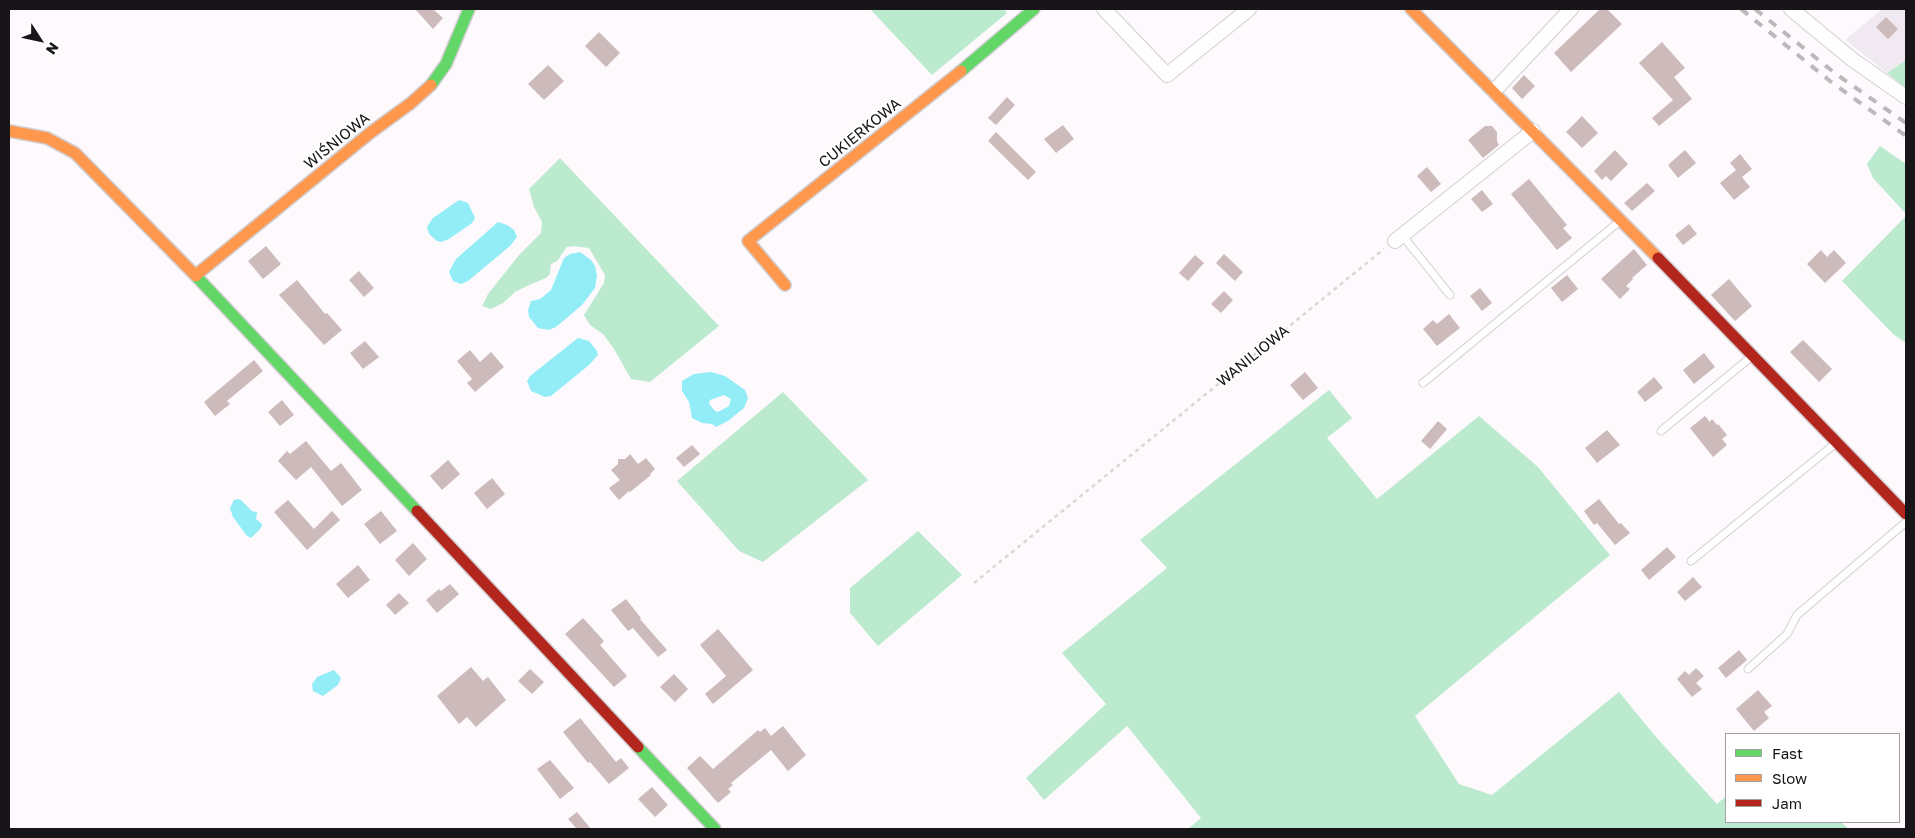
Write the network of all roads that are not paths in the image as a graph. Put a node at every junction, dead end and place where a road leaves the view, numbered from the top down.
1 (469, 9) edge
2 (1034, 9) edge
3 (1104, 9) edge
4 (1249, 9) edge
5 (1411, 9) edge
6 (1571, 9) edge
7 (1791, 9) edge
8 (1494, 91) junction
9 (1906, 97) edge
10 (9, 131) edge
11 (1534, 131) junction
12 (1621, 220) junction
13 (1399, 238) joint
14 (196, 275) junction
15 (785, 286) dead end
16 (1450, 294) dead end
17 (1753, 356) junction
18 (1424, 383) dead end
19 (1661, 431) dead end
20 (1837, 442) junction
21 (1906, 514) edge
22 (1906, 522) edge
23 (1691, 561) dead end
24 (1748, 669) dead end
25 (715, 829) edge

1 - 14 street, WIŚNIOWA
2 - 15 street, CUKIERKOWA
3 - 4 street
5 - 8 street
6 - 8 street
7 - 9 street
8 - 11 street
10 - 14 street
11 - 12 street
11 - 13 street
12 - 17 street
12 - 18 lane
13 - 16 lane
14 - 25 street
17 - 19 lane
17 - 20 street
20 - 21 street
20 - 23 lane
22 - 24 lane

